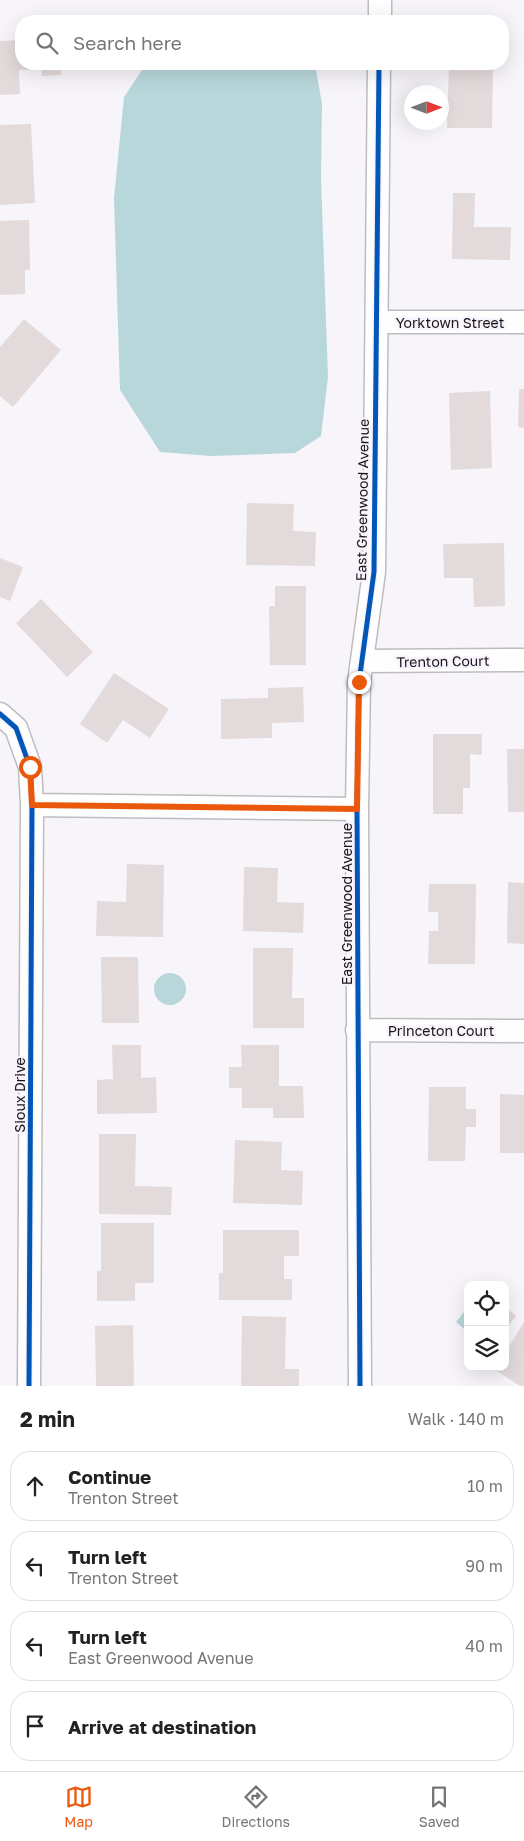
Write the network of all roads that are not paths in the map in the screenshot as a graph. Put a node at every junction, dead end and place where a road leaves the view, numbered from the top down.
1 (380, 0) edge
2 (380, 15) edge
3 (379, 70) edge
4 (376, 322) junction
5 (524, 322) edge
6 (524, 660) edge
7 (362, 661) junction
8 (0, 714) edge
9 (32, 805) junction
10 (357, 809) junction
11 (357, 1030) junction
12 (524, 1031) edge
13 (29, 1386) edge
14 (360, 1386) edge

1 - 2 street
3 - 4 street, East Greenwood Avenue
4 - 5 street, Yorktown Street
4 - 7 street, East Greenwood Avenue
6 - 7 street, Trenton Court
7 - 10 street, East Greenwood Avenue
8 - 9 street, Sioux Drive
9 - 10 street
9 - 13 street, Sioux Drive
10 - 11 street, East Greenwood Avenue
11 - 12 street, Princeton Court
11 - 14 street, East Greenwood Avenue

